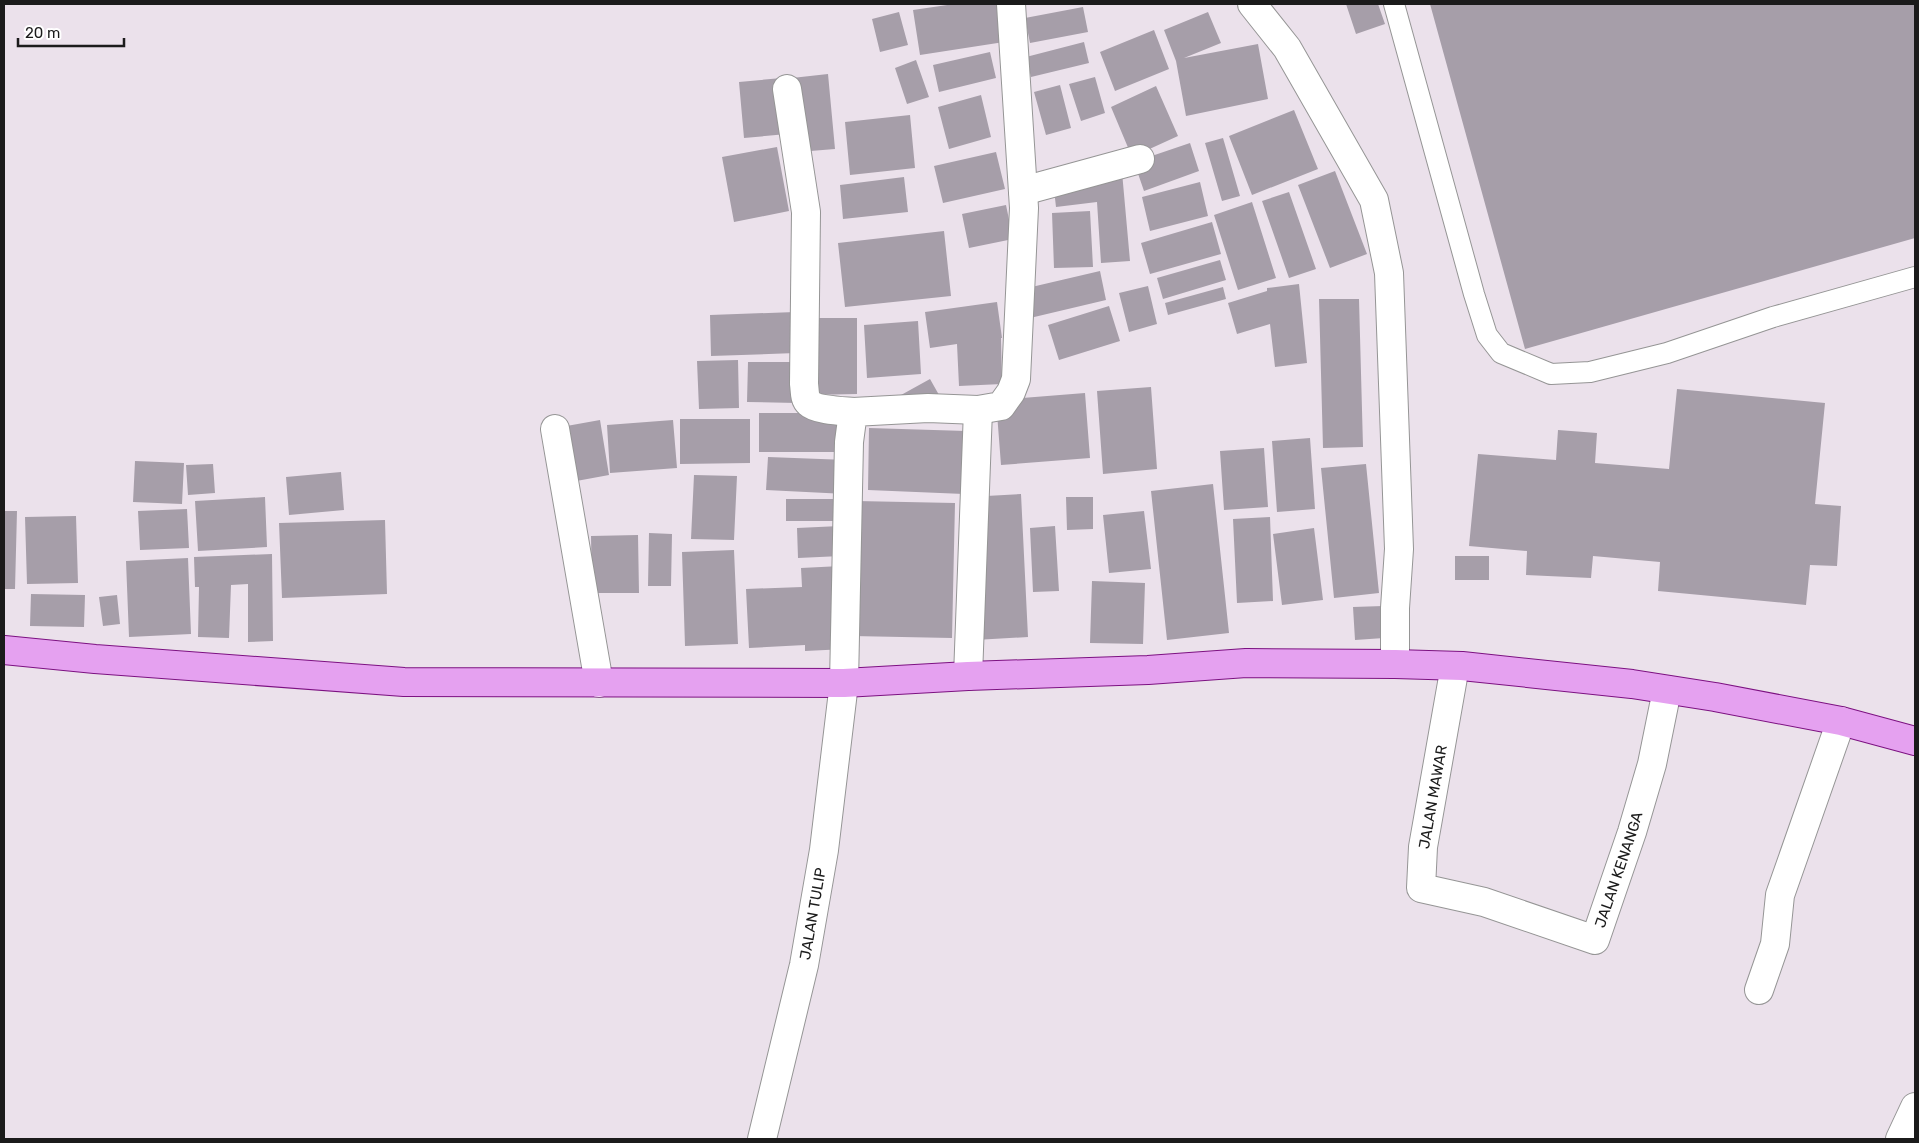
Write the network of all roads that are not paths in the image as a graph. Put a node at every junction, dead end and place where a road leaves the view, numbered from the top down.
1 (1011, 4) edge
2 (1252, 4) edge
3 (1394, 4) edge
4 (788, 89) dead end
5 (1140, 159) dead end
6 (1023, 191) junction
7 (1915, 277) edge
8 (978, 410) junction
9 (853, 412) junction
10 (555, 429) dead end
11 (4, 650) edge
12 (1395, 664) junction
13 (1455, 666) junction
14 (968, 676) junction
15 (599, 683) junction
16 (844, 683) junction
17 (1667, 690) junction
18 (1841, 721) junction
19 (1915, 741) edge
20 (1461, 896) joint
21 (1759, 990) dead end
22 (1915, 1107) edge
23 (762, 1139) edge
24 (1900, 1139) edge

1 - 6 street
2 - 12 street
3 - 7 lane
4 - 9 street
5 - 6 street
6 - 8 street
8 - 9 street
8 - 14 street
9 - 16 street, JALAN TULIP
10 - 15 street
11 - 15 main road
12 - 13 main road
12 - 14 main road
13 - 17 main road
13 - 20 street, JALAN MAWAR
14 - 16 main road
15 - 16 main road
16 - 23 street, JALAN TULIP
17 - 18 main road
17 - 20 street, JALAN KENANGA
18 - 19 main road
18 - 21 street
22 - 24 street

